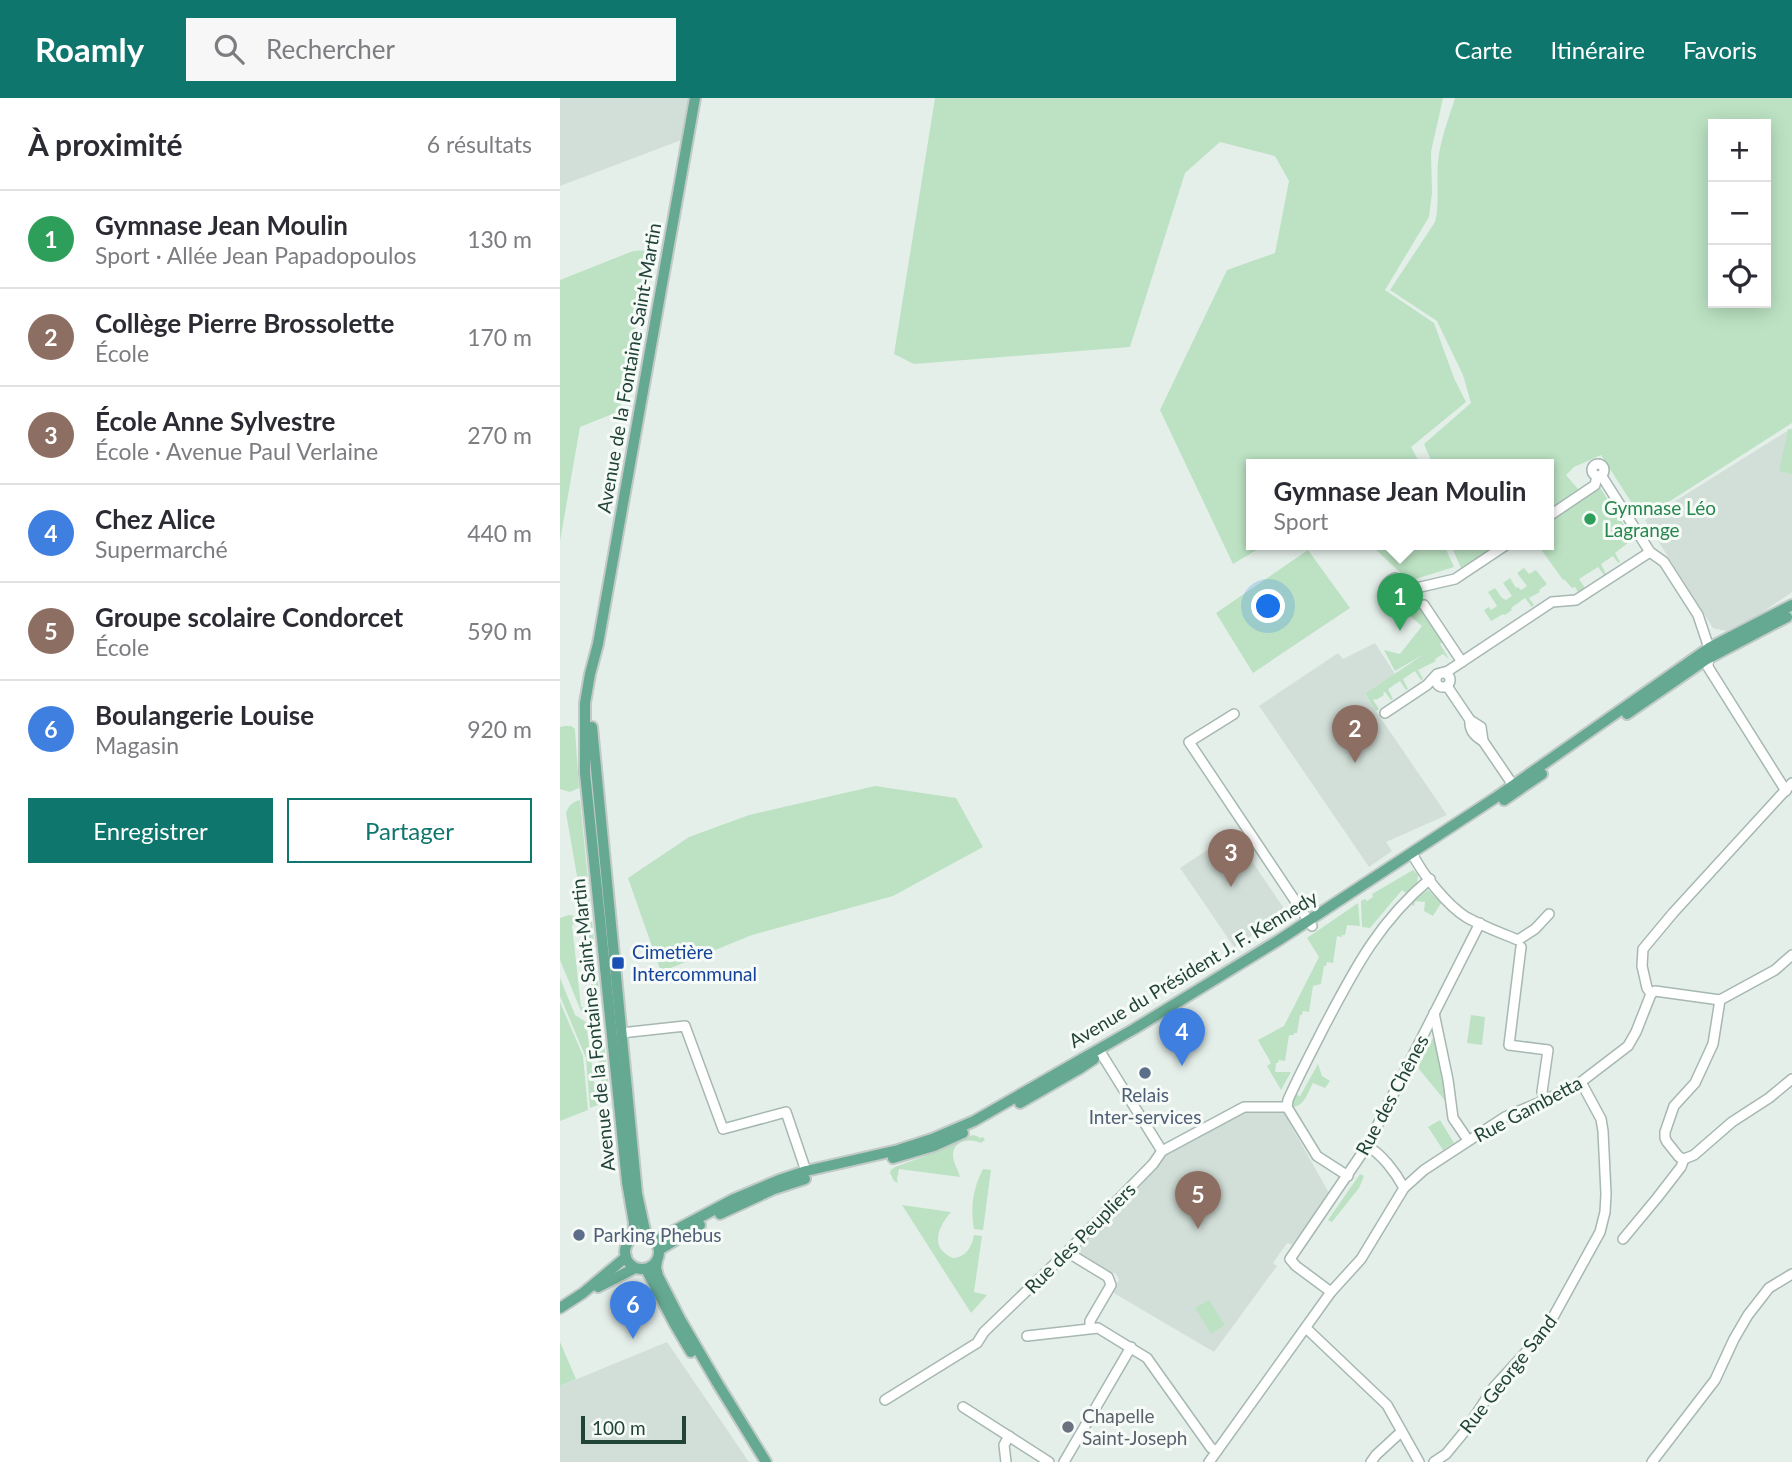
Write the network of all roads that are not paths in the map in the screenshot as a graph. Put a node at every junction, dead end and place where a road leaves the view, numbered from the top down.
1 (695, 98) edge
2 (1554, 513) edge
3 (1498, 550) edge
4 (1650, 552) junction
5 (1412, 589) dead end
6 (1424, 606) dead end
7 (1792, 606) edge
8 (1792, 614) edge
9 (598, 644) junction
10 (1708, 654) junction
11 (1462, 662) junction
12 (1440, 673) junction
13 (1437, 686) junction
14 (1234, 713) dead end
15 (1385, 713) dead end
16 (1513, 785) junction
17 (1789, 787) edge
18 (587, 794) junction
19 (601, 828) junction
20 (1414, 856) junction
21 (1430, 879) junction
22 (1549, 914) dead end
23 (1310, 923) junction
24 (1480, 923) junction
25 (1521, 947) dead end
26 (1792, 955) edge
27 (1651, 994) junction
28 (613, 995) junction
29 (1720, 1000) junction
30 (1434, 1013) junction
31 (617, 1034) junction
32 (1100, 1052) junction
33 (1792, 1079) edge
34 (1581, 1082) junction
35 (1545, 1100) junction
36 (1287, 1107) junction
37 (1468, 1140) junction
38 (1367, 1146) junction
39 (1162, 1151) junction
40 (1684, 1158) junction
41 (806, 1171) junction
42 (1348, 1176) junction
43 (1404, 1188) junction
44 (633, 1237) junction
45 (1623, 1238) dead end
46 (654, 1246) junction
47 (1067, 1252) junction
48 (626, 1257) junction
49 (640, 1268) junction
50 (1792, 1274) edge
51 (1331, 1292) junction
52 (583, 1293) junction
53 (560, 1308) edge
54 (1090, 1328) junction
55 (1306, 1328) junction
56 (1027, 1336) dead end
57 (1132, 1347) junction
58 (885, 1400) dead end
59 (963, 1407) dead end
60 (1401, 1432) junction
61 (1009, 1436) junction
62 (1217, 1451) junction
63 (760, 1462) edge
64 (766, 1462) edge
65 (1006, 1462) edge
66 (1049, 1462) edge
67 (1064, 1462) edge
68 (1209, 1462) edge
69 (1371, 1462) edge
70 (1419, 1462) edge
71 (1434, 1462) edge
72 (1652, 1462) edge

1 - 9 main road, Avenue de la Fontaine Saint-Martin
2 - 4 street
3 - 5 street
4 - 10 street
4 - 11 street
6 - 11 street
7 - 10 main road
8 - 10 main road
9 - 18 main road, Avenue de la Fontaine Saint-Martin
9 - 19 main road, Avenue de la Fontaine Saint-Martin
10 - 16 main road, Avenue du Président J. F. Kennedy
10 - 17 street
10 - 20 main road, Avenue du Président J. F. Kennedy
11 - 12 street
12 - 13 street
12 - 13 street
13 - 15 street
13 - 16 street
14 - 23 street
16 - 20 main road, Avenue du Président J. F. Kennedy
17 - 27 street
18 - 19 main road
18 - 28 main road, Avenue de la Fontaine Saint-Martin
19 - 28 main road, Avenue de la Fontaine Saint-Martin
20 - 21 street
20 - 23 main road, Avenue du Président J. F. Kennedy
21 - 24 street
21 - 36 street
22 - 24 street
23 - 32 main road, Avenue du Président J. F. Kennedy
24 - 30 street, Rue des Chênes
25 - 35 street
26 - 29 street
27 - 29 street
27 - 34 street, Rue Gambetta
28 - 31 main road, Avenue de la Fontaine Saint-Martin
29 - 40 street
30 - 37 street
30 - 38 street, Rue des Chênes
31 - 41 street
31 - 44 main road, Avenue de la Fontaine Saint-Martin
31 - 46 main road, Avenue de la Fontaine Saint-Martin
32 - 39 street
32 - 41 main road, Avenue du Président J. F. Kennedy
32 - 46 main road, Avenue du Président J. F. Kennedy
33 - 40 street
34 - 35 street, Rue Gambetta
34 - 71 street, Rue George Sand
35 - 37 street, Rue Gambetta
36 - 39 street, Rue des Peupliers
36 - 42 street
37 - 43 street, Rue Gambetta
38 - 42 street, Rue des Chênes
38 - 43 street
39 - 47 street, Rue des Peupliers
40 - 45 street
41 - 46 main road, Avenue du Président J. F. Kennedy
42 - 51 street, Rue des Chênes
43 - 51 street, Rue Gambetta
44 - 46 main road
44 - 48 main road
46 - 49 main road
46 - 64 main road, Avenue de la Fontaine Saint-Martin
47 - 54 street
47 - 58 street, Rue des Peupliers
48 - 49 main road
48 - 52 main road
49 - 52 main road
49 - 63 main road
50 - 72 street
51 - 55 street, Rue Gambetta
52 - 53 main road
54 - 56 street
54 - 57 street
55 - 60 street
55 - 62 street, Rue Gambetta
57 - 62 street
57 - 67 street
59 - 61 street
60 - 69 street
60 - 70 street
61 - 65 street
61 - 66 street
62 - 68 street, Rue Gambetta

